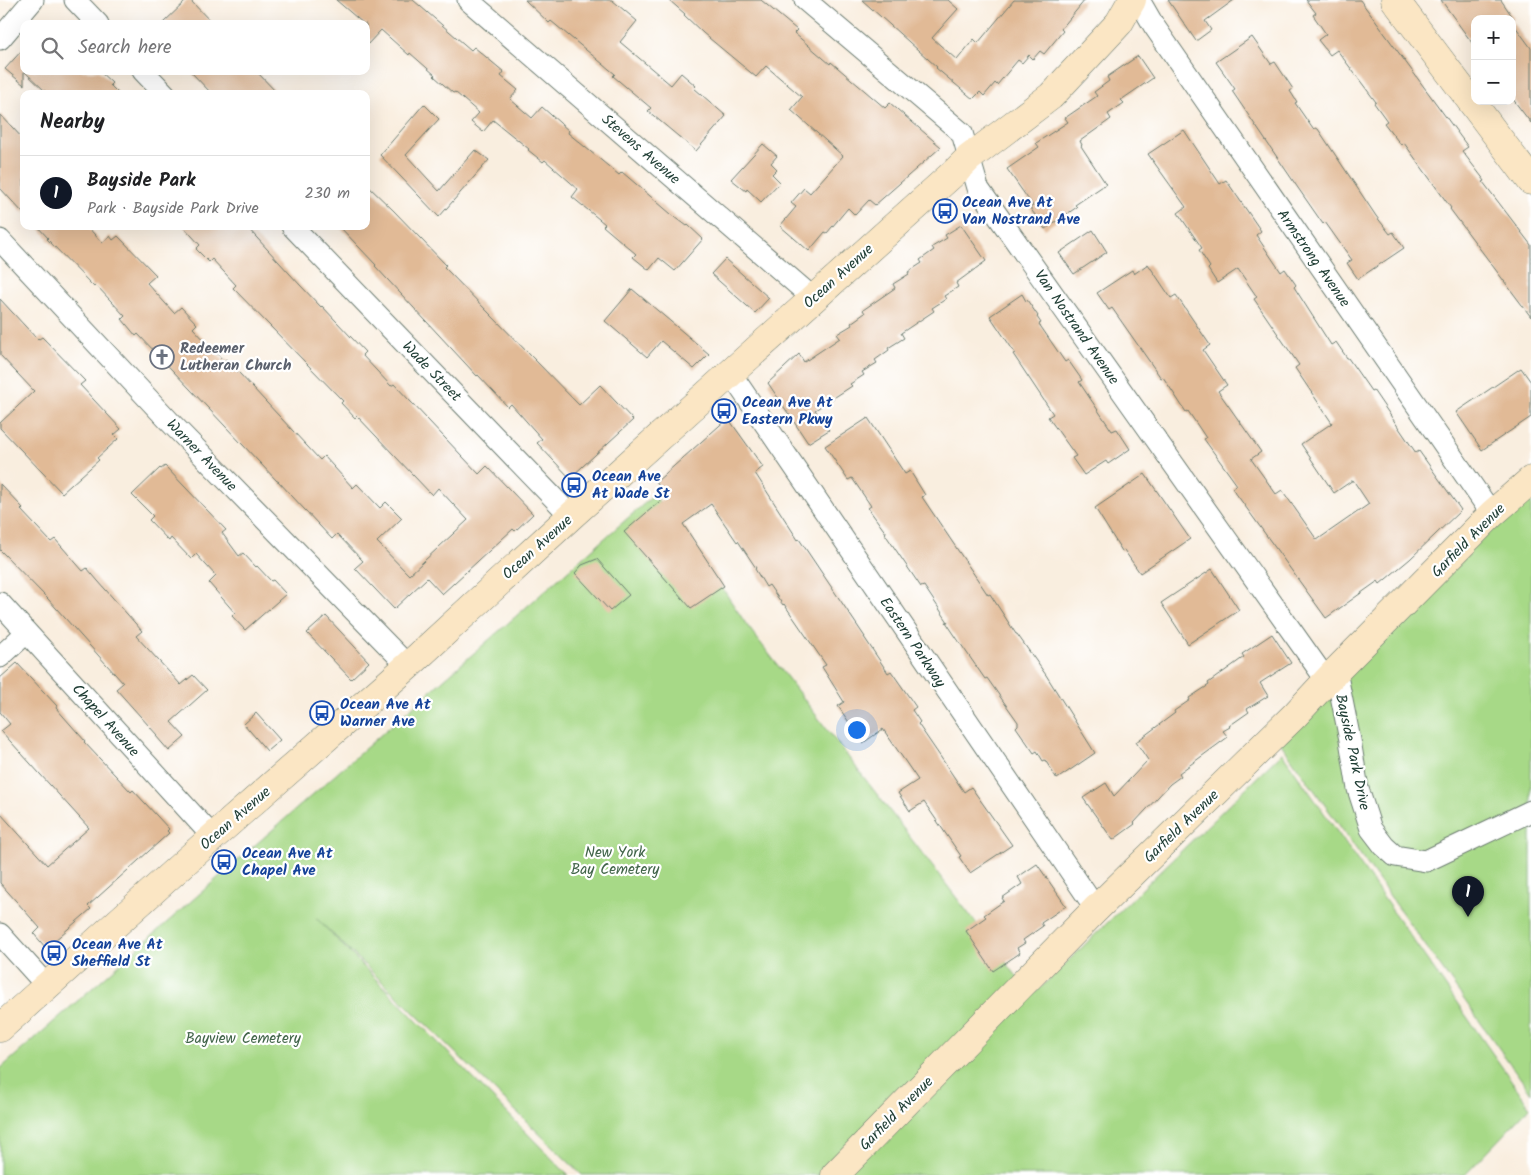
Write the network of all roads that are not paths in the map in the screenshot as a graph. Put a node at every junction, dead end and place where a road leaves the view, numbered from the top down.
1 (33, 0) edge
2 (75, 0) edge
3 (468, 0) edge
4 (805, 0) edge
5 (1132, 0) edge
6 (1139, 0) edge
7 (1394, 0) edge
8 (94, 20) edge
9 (0, 39) edge
10 (147, 75) edge
11 (161, 90) edge
12 (969, 158) junction
13 (1531, 181) edge
14 (296, 230) edge
15 (0, 240) edge
16 (814, 298) junction
17 (731, 374) junction
18 (1531, 480) edge
19 (1492, 514) junction
20 (571, 516) junction
21 (0, 604) edge
22 (26, 633) junction
23 (0, 657) edge
24 (408, 666) junction
25 (1331, 676) junction
26 (1531, 812) edge
27 (213, 837) junction
28 (1096, 909) junction
29 (0, 934) edge
30 (47, 986) junction
31 (0, 1028) edge
32 (834, 1175) edge

1 - 9 street
2 - 8 street
3 - 16 street, Stevens Avenue
4 - 12 street, Van Nostrand Avenue
5 - 12 street, Ocean Avenue
6 - 19 street, Armstrong Avenue
7 - 13 street
10 - 11 street
12 - 16 street, Ocean Avenue
12 - 25 street, Van Nostrand Avenue
14 - 20 street, Wade Street
15 - 24 street, Warner Avenue
16 - 17 street, Ocean Avenue
17 - 20 street, Ocean Avenue
17 - 28 street, Eastern Parkway
18 - 19 street, Garfield Avenue
19 - 25 street, Garfield Avenue
20 - 24 street, Ocean Avenue
21 - 22 street, Chapel Avenue
22 - 23 street
22 - 27 street, Chapel Avenue
24 - 27 street, Ocean Avenue
25 - 26 street, Bayside Park Drive
25 - 28 street, Garfield Avenue
27 - 30 street, Ocean Avenue
28 - 32 street, Garfield Avenue
29 - 30 street
30 - 31 street, Ocean Avenue

